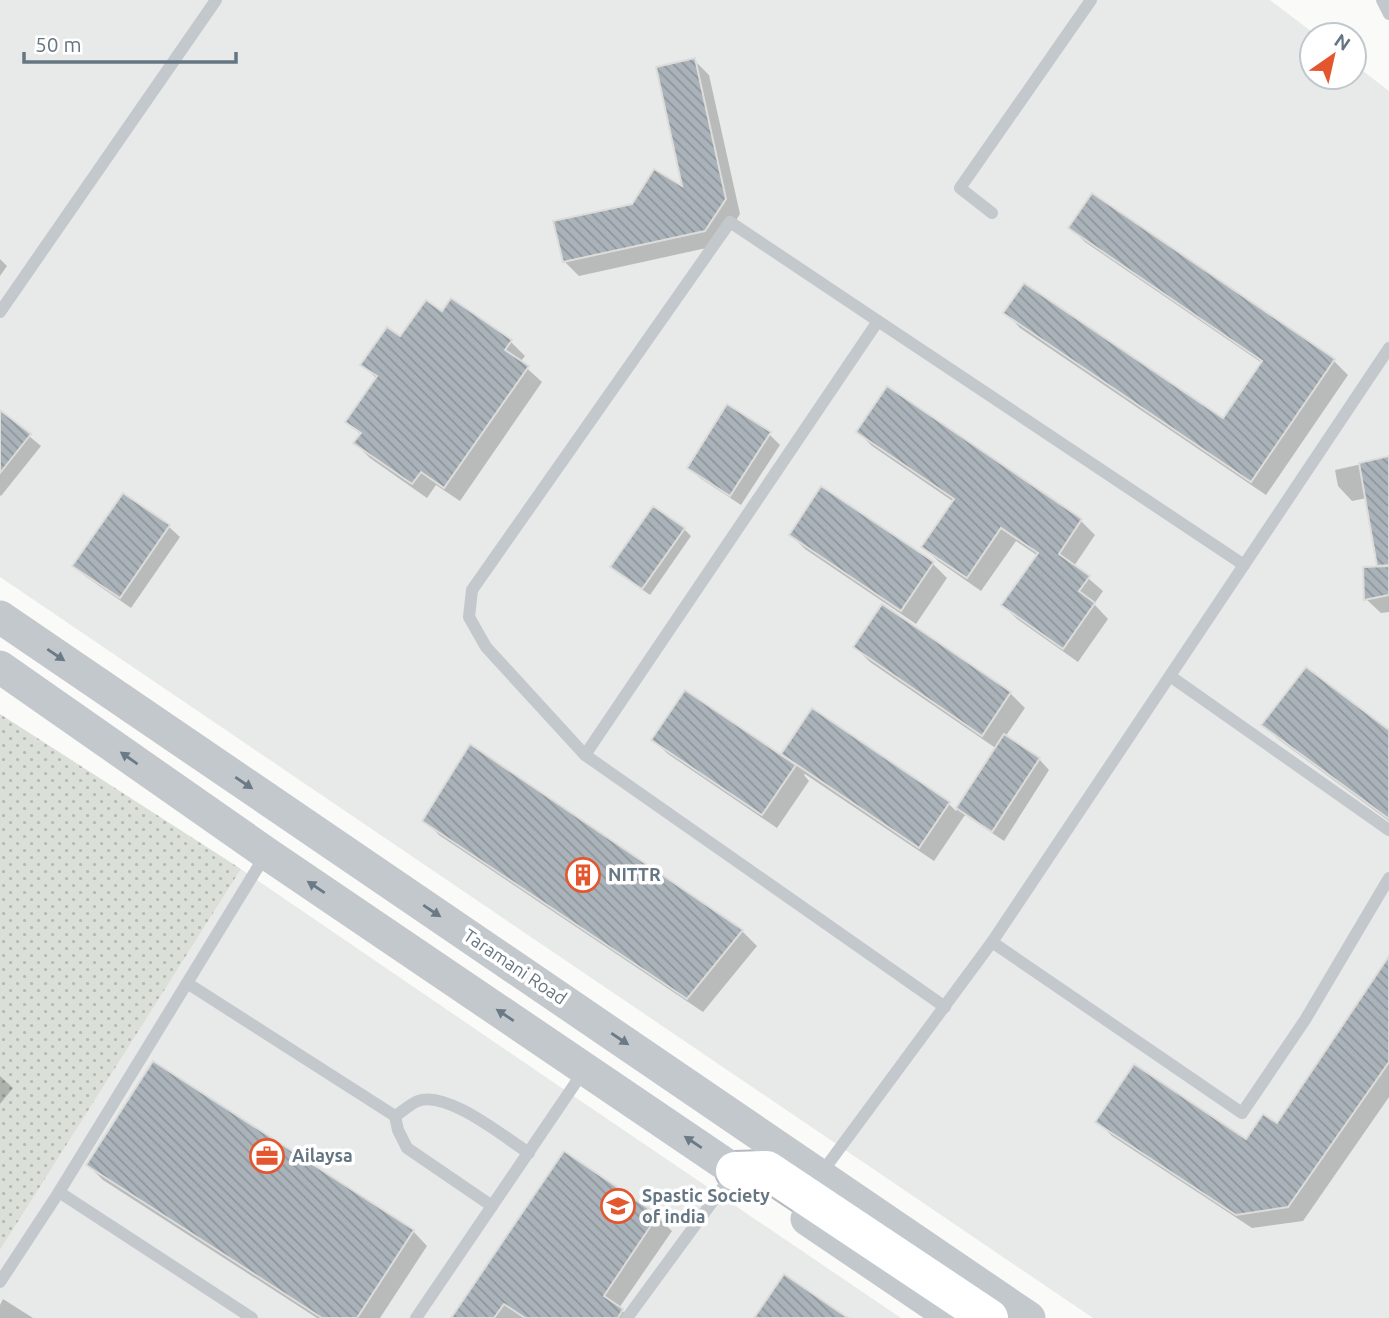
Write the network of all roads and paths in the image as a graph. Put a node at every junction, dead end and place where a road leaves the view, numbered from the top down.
1 (216, 0) edge
2 (1091, 0) edge
3 (1382, 0) edge
4 (1389, 14) edge
5 (992, 213) dead end
6 (0, 312) edge
7 (878, 321) junction
8 (1389, 348) edge
9 (1244, 565) junction
10 (0, 617) edge
11 (0, 667) edge
12 (1170, 676) junction
13 (585, 755) junction
14 (1389, 830) edge
15 (267, 853) junction
16 (1389, 878) edge
17 (992, 942) junction
18 (187, 983) junction
19 (945, 1007) junction
20 (585, 1069) junction
21 (395, 1116) junction
22 (528, 1153) junction
23 (735, 1171) junction
24 (820, 1175) junction
25 (59, 1192) junction
26 (492, 1206) junction
27 (0, 1282) edge
28 (940, 1314) edge
29 (252, 1318) edge
30 (416, 1318) edge
31 (627, 1318) edge
32 (989, 1318) edge
33 (1029, 1318) edge

1 - 6 lane
2 - 5 lane
3 - 4 lane
7 - 9 lane
7 - 13 lane
7 - 13 lane
8 - 9 lane
9 - 12 lane
10 -> 24 street, Taramani Road
15 -> 11 street
12 - 14 lane
12 - 17 lane
13 - 19 lane
15 - 18 lane
20 -> 15 street
16 - 17 lane
17 - 19 lane
18 - 21 lane
18 - 25 lane
19 - 24 lane
20 - 22 lane
23 -> 20 street
21 - 22 lane
21 - 26 lane
22 - 26 lane
23 - 28 street
23 - 31 lane
23 - 32 main road
24 - 33 street, Taramani Road
25 - 27 lane
25 - 29 lane
26 - 30 lane

